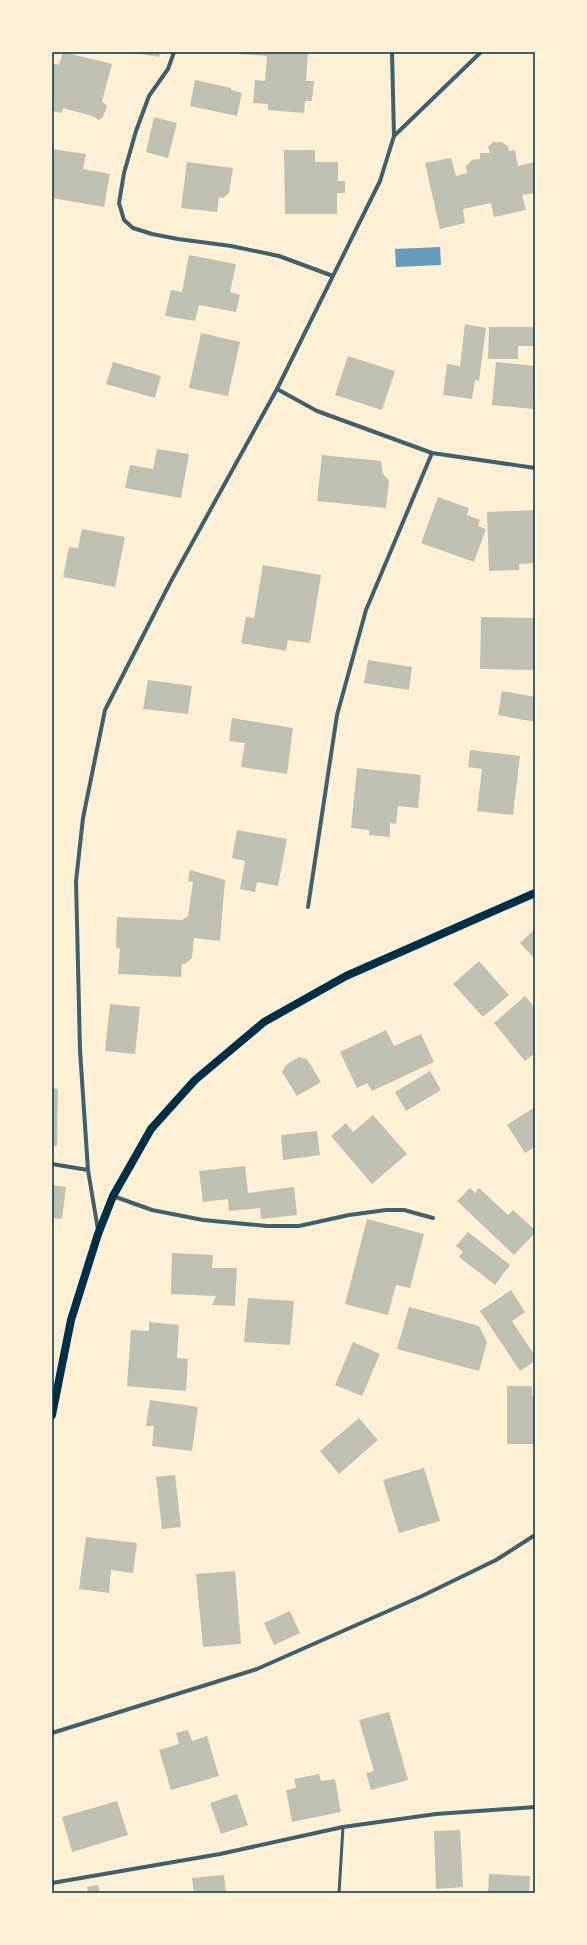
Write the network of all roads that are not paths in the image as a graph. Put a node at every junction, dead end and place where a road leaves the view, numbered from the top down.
1 (174, 52) edge
2 (392, 52) edge
3 (481, 52) edge
4 (394, 136) junction
5 (334, 276) junction
6 (277, 389) junction
7 (432, 453) junction
8 (535, 468) edge
9 (535, 893) edge
10 (308, 907) dead end
11 (52, 1164) edge
12 (88, 1170) junction
13 (113, 1196) junction
14 (433, 1218) dead end
15 (98, 1234) junction
16 (52, 1415) edge
17 (535, 1535) edge
18 (52, 1733) edge
19 (535, 1807) edge
20 (343, 1827) junction
21 (52, 1883) edge
22 (339, 1893) edge

1 - 5 street
2 - 4 street
3 - 4 street
4 - 5 street
5 - 6 street
6 - 7 street
6 - 12 street
7 - 8 street
7 - 10 street
9 - 13 main road
11 - 12 street
12 - 15 street
13 - 14 street
13 - 15 main road
15 - 16 main road
17 - 18 street
19 - 20 street
20 - 21 street
20 - 22 lane

